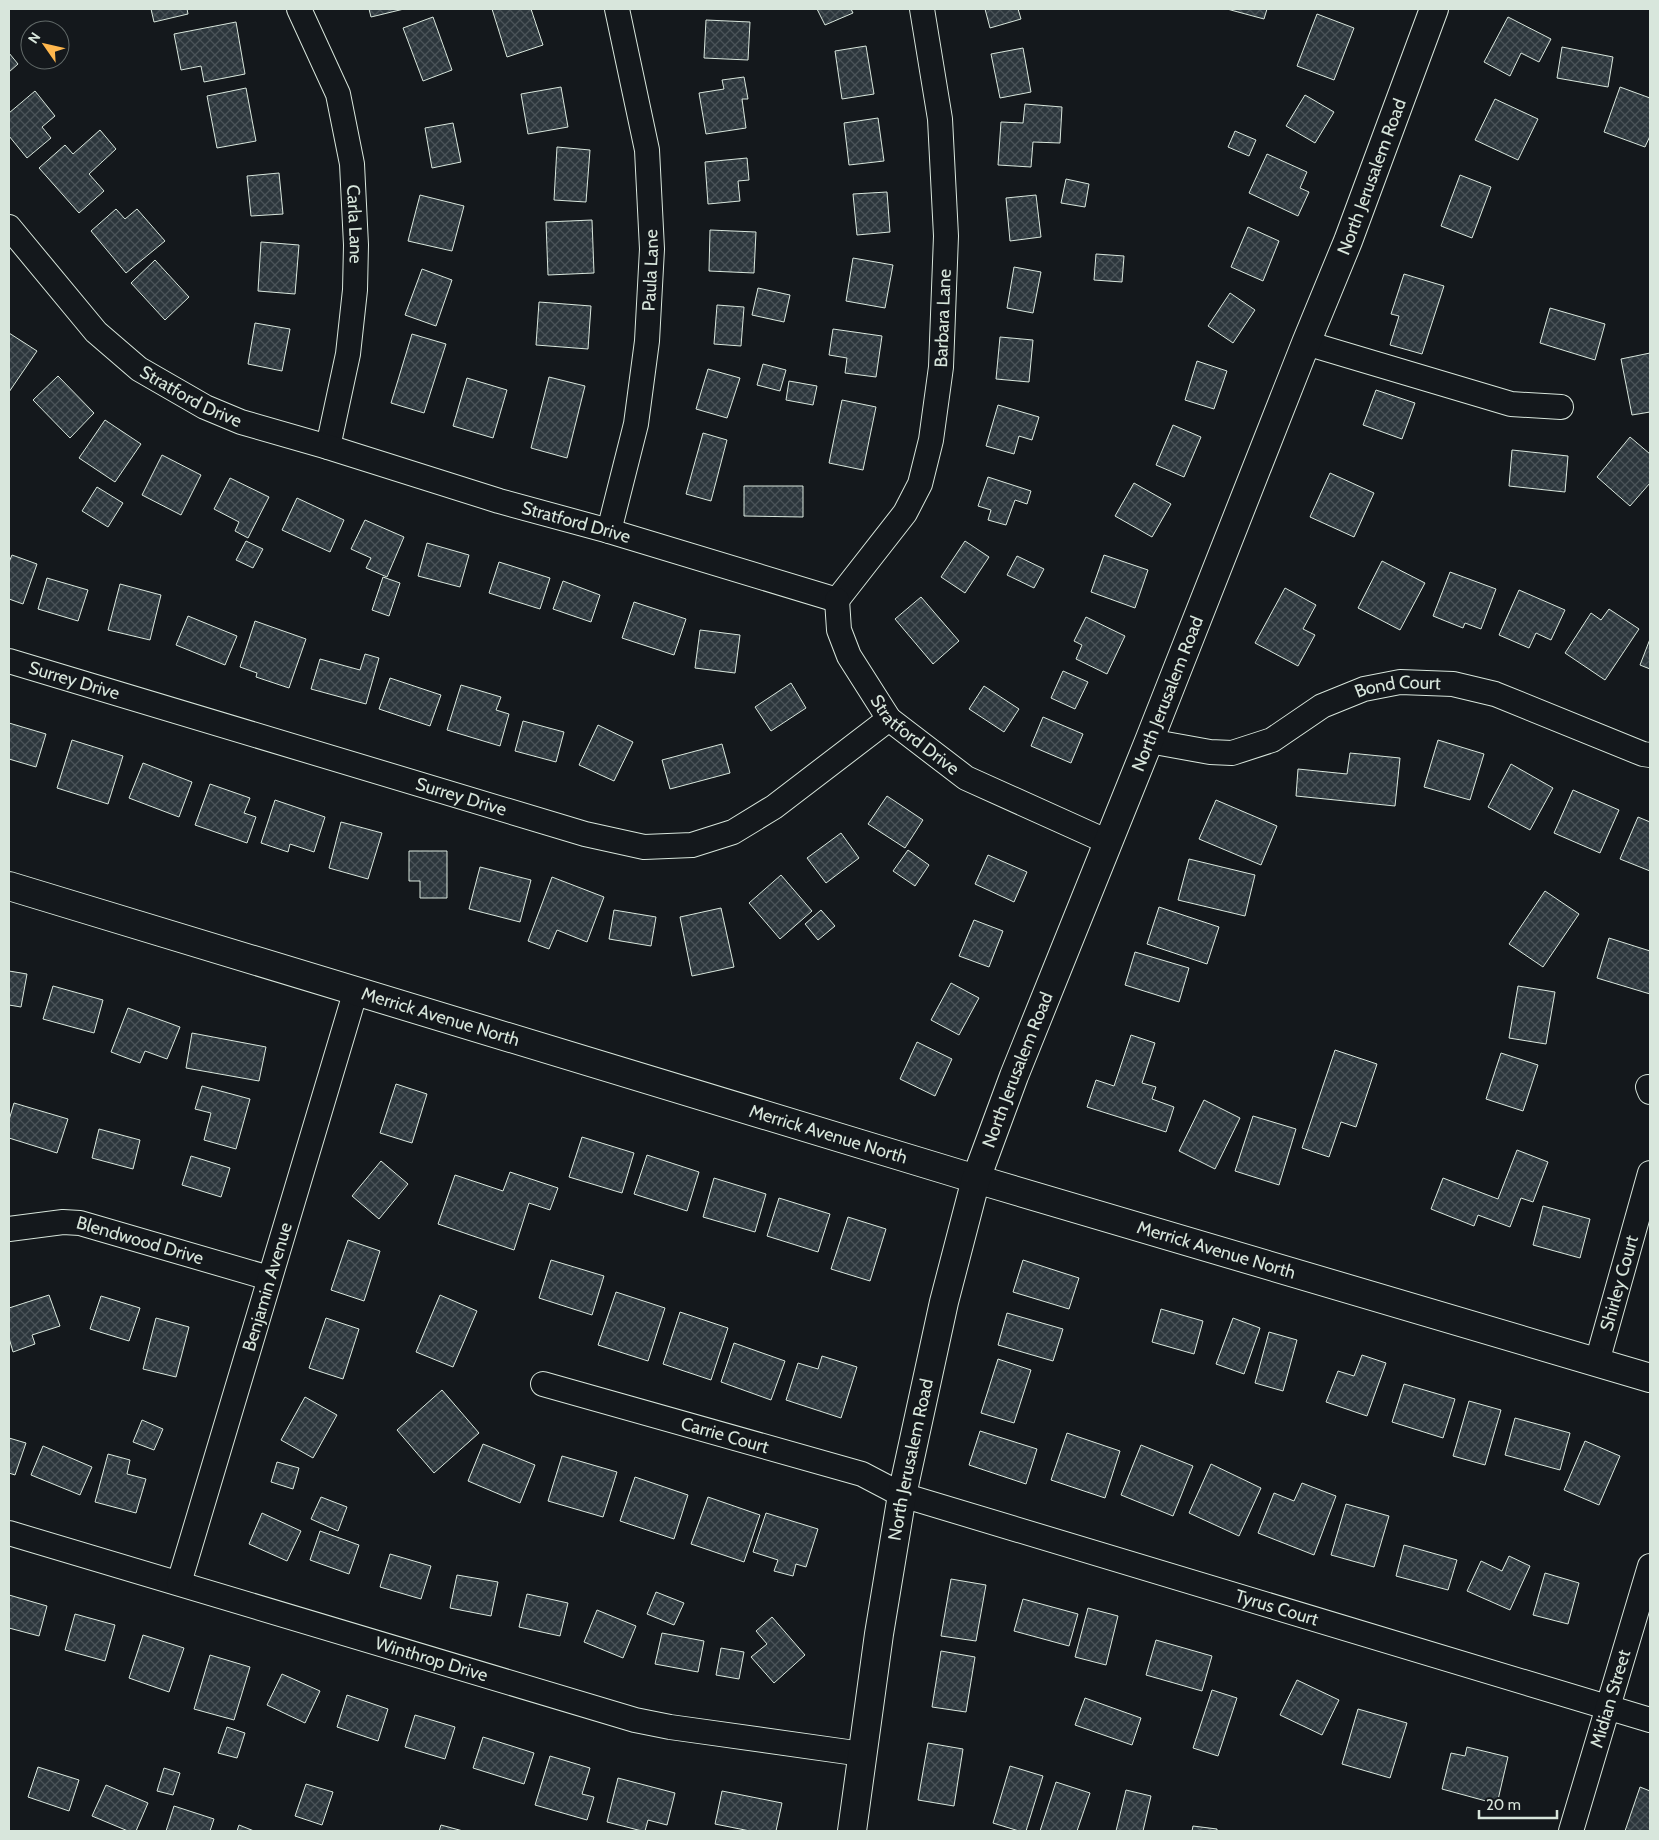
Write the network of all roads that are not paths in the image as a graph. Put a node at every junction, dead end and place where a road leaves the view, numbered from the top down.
1 (299, 9) edge
2 (617, 9) edge
3 (922, 9) edge
4 (1434, 9) edge
5 (9, 227) edge
6 (1306, 342) junction
7 (1562, 407) dead end
8 (328, 447) junction
9 (609, 531) junction
10 (837, 600) junction
11 (9, 661) edge
12 (889, 719) junction
13 (1149, 741) junction
14 (1650, 755) edge
15 (1108, 842) junction
16 (9, 886) edge
17 (356, 990) junction
18 (1650, 1173) edge
19 (976, 1179) junction
20 (9, 1229) edge
21 (269, 1278) junction
22 (1597, 1362) junction
23 (1650, 1378) edge
24 (544, 1384) dead end
25 (902, 1495) junction
26 (9, 1533) edge
27 (1650, 1566) edge
28 (179, 1583) junction
29 (1608, 1707) junction
30 (1650, 1720) edge
31 (862, 1754) junction
32 (852, 1831) edge
33 (1571, 1831) edge

1 - 8 street, Carla Lane
2 - 9 street, Paula Lane
3 - 10 street, Barbara Lane
4 - 6 main road, North Jerusalem Road
5 - 8 street, Stratford Drive
6 - 7 street
6 - 13 main road, North Jerusalem Road
8 - 9 street, Stratford Drive
9 - 10 street, Stratford Drive
10 - 12 street, Stratford Drive
11 - 12 street, Surrey Drive
12 - 15 street, Stratford Drive
13 - 14 street, Bond Court
13 - 15 main road, North Jerusalem Road
15 - 19 main road, North Jerusalem Road
16 - 17 main road, Merrick Avenue North
17 - 19 main road, Merrick Avenue North
17 - 21 street, Benjamin Avenue
18 - 22 street, Shirley Court
19 - 22 main road, Merrick Avenue North
19 - 25 main road, North Jerusalem Road
20 - 21 street, Blendwood Drive
21 - 28 street, Benjamin Avenue
22 - 23 main road, Merrick Avenue North
24 - 25 street, Carrie Court
25 - 29 street, Tyrus Court
25 - 31 main road, North Jerusalem Road
26 - 28 street, Winthrop Drive
27 - 29 street, Midian Street
28 - 31 street, Winthrop Drive
29 - 30 street, Tyrus Court
29 - 33 street, Midian Street
31 - 32 main road, North Jerusalem Road

